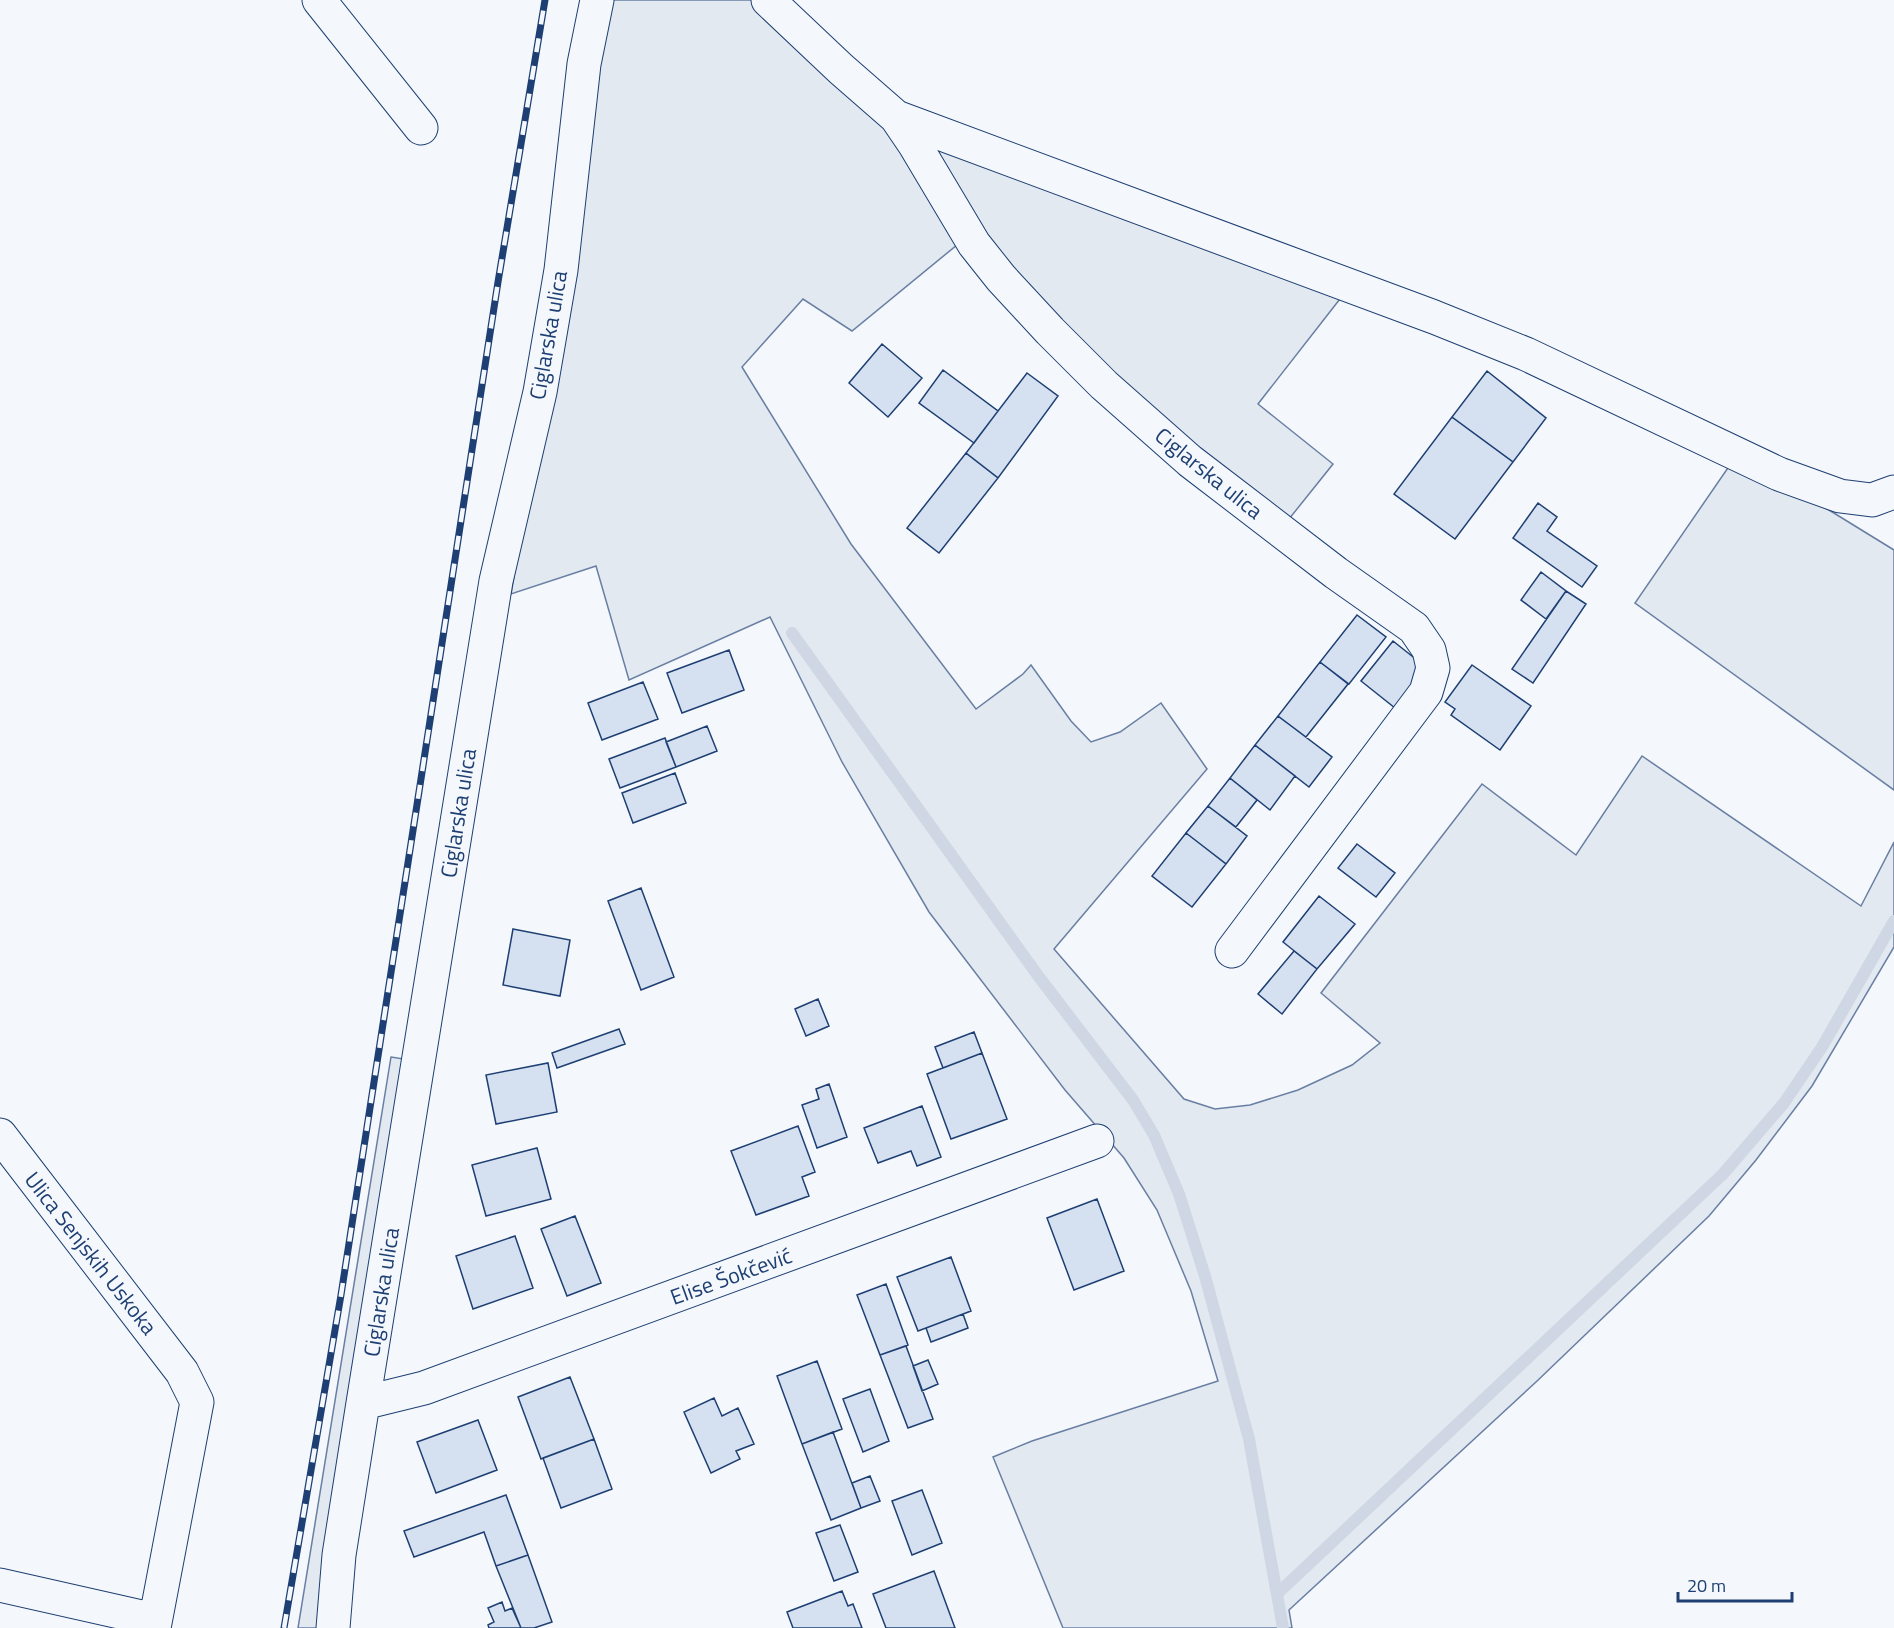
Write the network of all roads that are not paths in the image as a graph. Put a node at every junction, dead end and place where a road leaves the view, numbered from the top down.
1 (319, 0) edge
2 (597, 0) edge
3 (768, 0) edge
4 (896, 117) junction
5 (421, 128) dead end
6 (1894, 492) edge
7 (1232, 951) dead end
8 (0, 1135) edge
9 (1097, 1141) dead end
10 (363, 1403) junction
11 (0, 1585) edge
12 (154, 1624) edge
13 (333, 1628) edge

1 - 5 street
2 - 10 street, Ciglarska ulica
3 - 4 street, Ciglarska ulica
4 - 6 street
4 - 7 street, Ciglarska ulica
8 - 12 street, Ulica Senjskih Uskoka
9 - 10 street, Elise Šokčević
10 - 13 street, Ciglarska ulica
11 - 12 street

